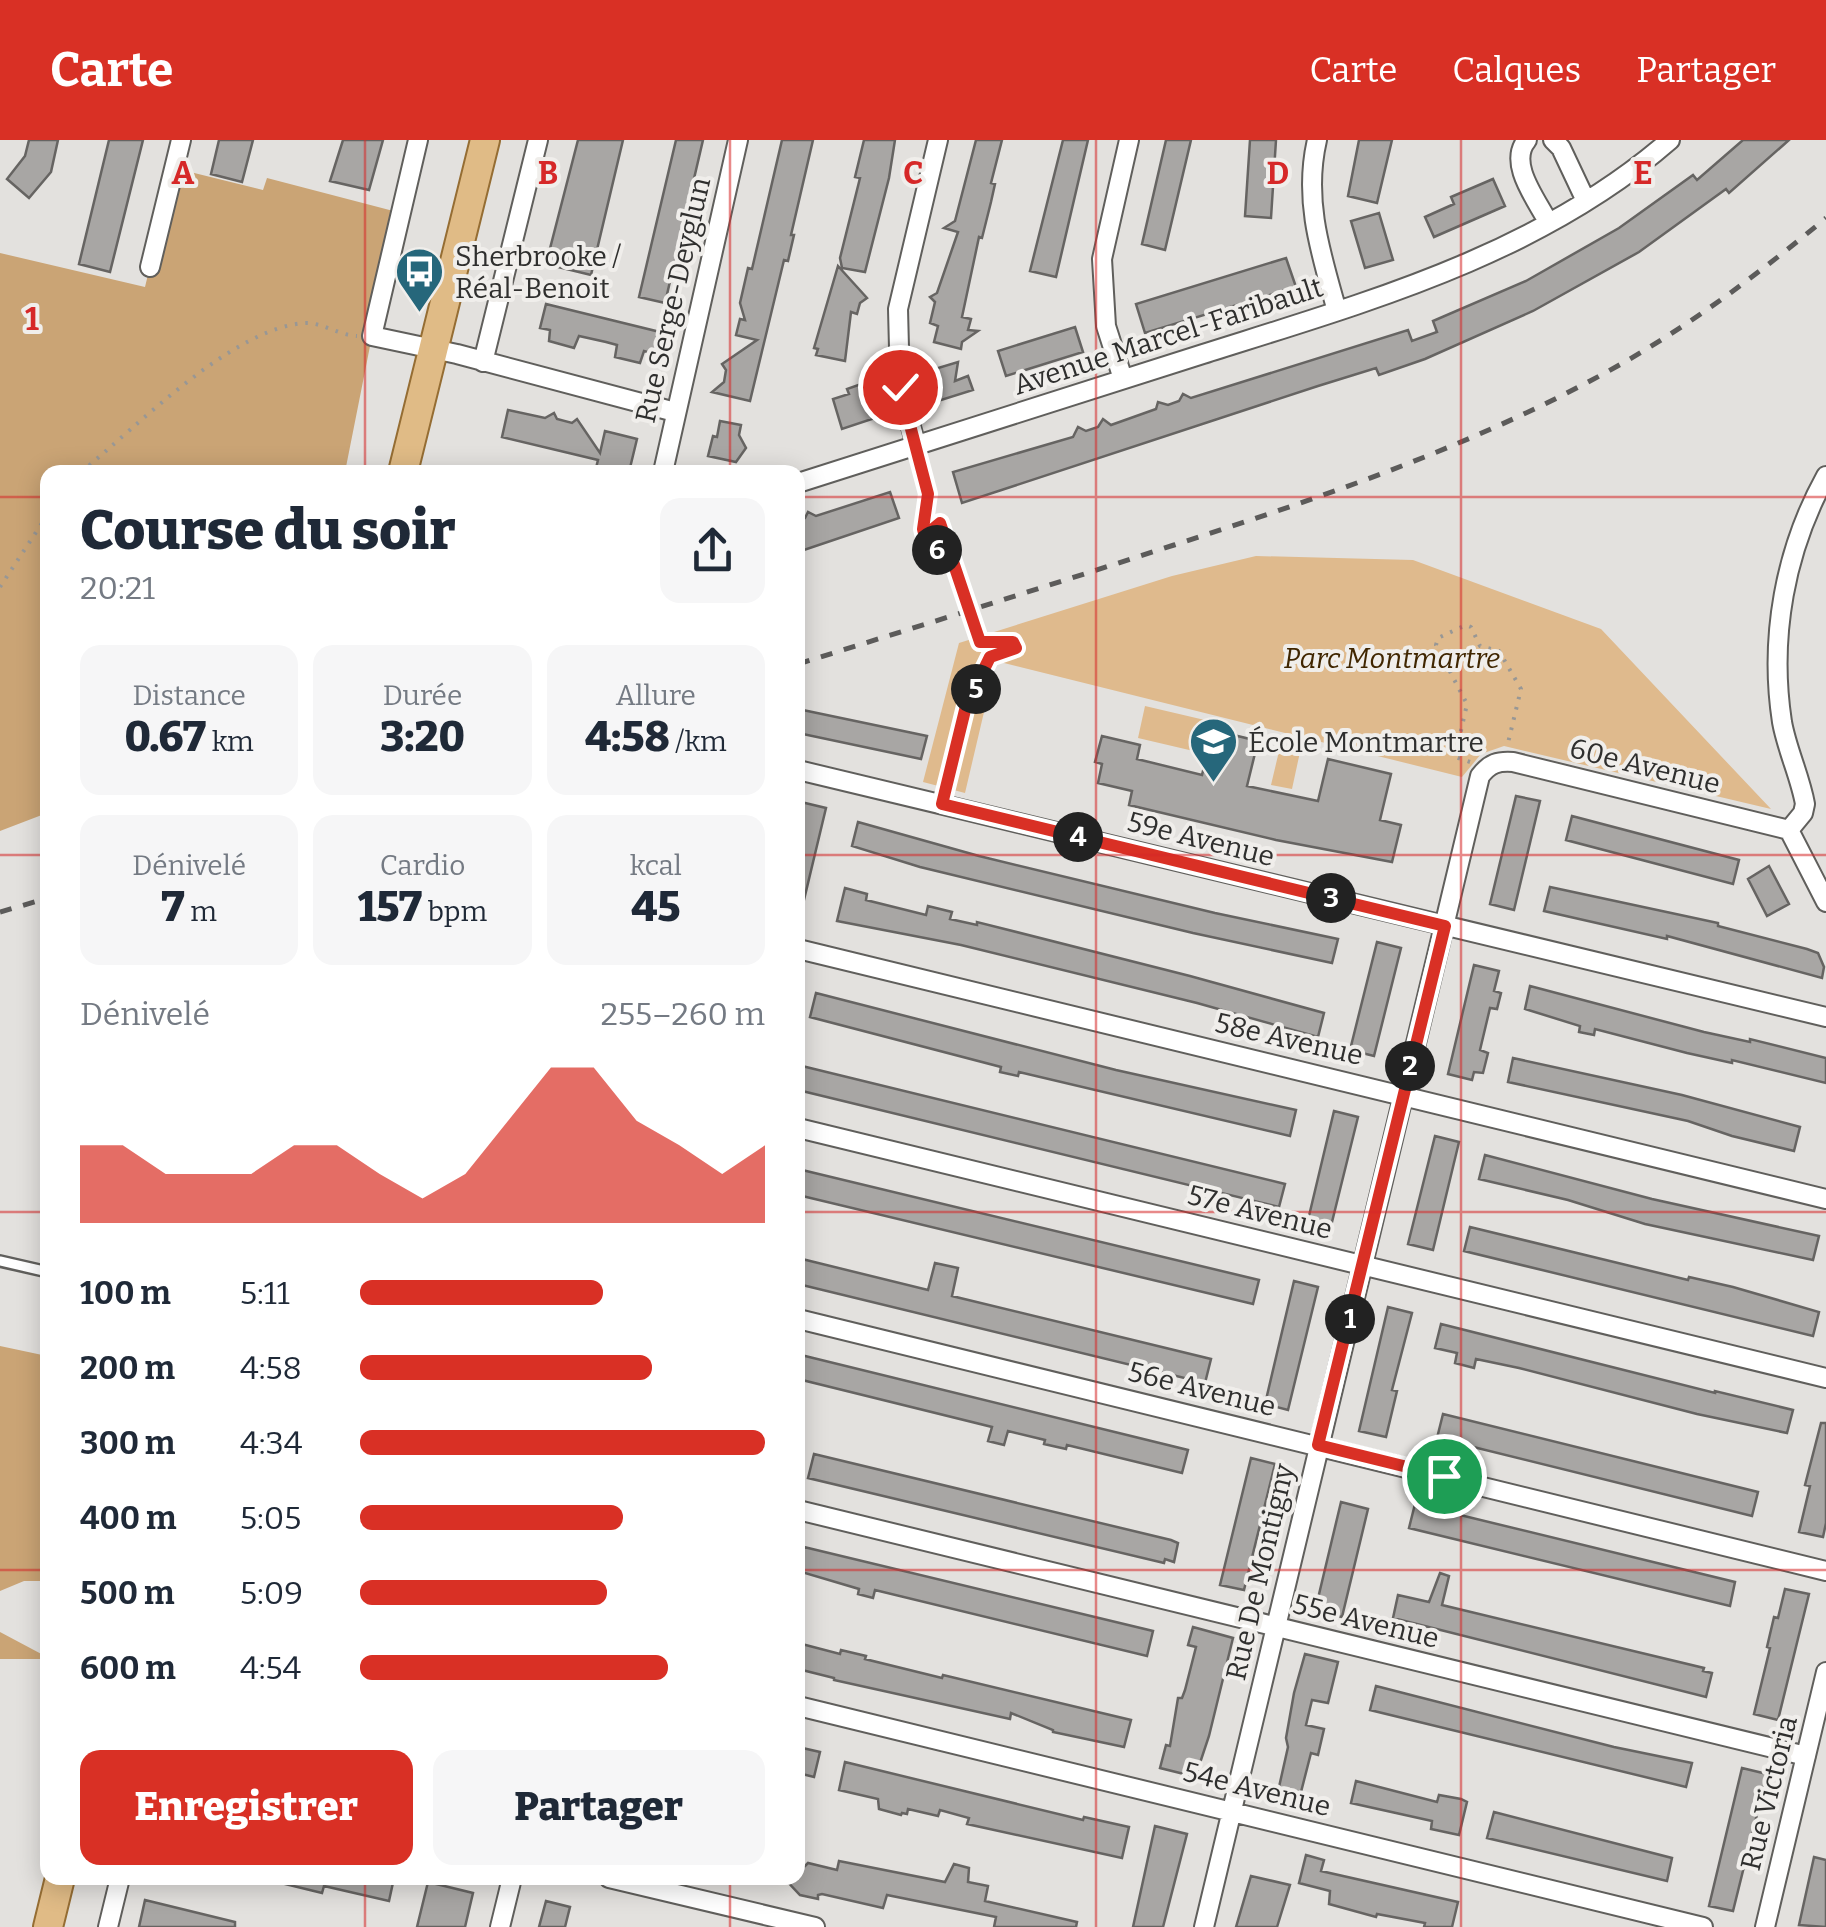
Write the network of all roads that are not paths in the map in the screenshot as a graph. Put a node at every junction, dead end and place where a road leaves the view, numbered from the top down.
1 (181, 140) edge
2 (418, 140) edge
3 (485, 140) edge
4 (538, 140) edge
5 (738, 140) edge
6 (938, 140) edge
7 (1130, 140) edge
8 (1317, 140) edge
9 (1527, 140) edge
10 (1553, 140) edge
11 (1670, 140) edge
12 (1586, 201) junction
13 (1548, 222) junction
14 (150, 267) dead end
15 (1336, 311) junction
16 (434, 349) junction
17 (484, 362) junction
18 (1123, 380) junction
19 (675, 412) junction
20 (916, 446) junction
21 (405, 465) edge
22 (664, 465) edge
23 (1826, 476) edge
24 (805, 481) edge
25 (1480, 764) joint
26 (805, 772) edge
27 (1788, 830) junction
28 (1826, 902) edge
29 (1445, 926) junction
30 (805, 951) edge
31 (1826, 1017) edge
32 (1403, 1094) junction
33 (805, 1130) edge
34 (1826, 1199) edge
35 (0, 1261) edge
36 (1363, 1265) junction
37 (40, 1270) edge
38 (805, 1321) edge
39 (1826, 1378) edge
40 (1318, 1445) junction
41 (805, 1512) edge
42 (1826, 1571) edge
43 (1276, 1627) junction
44 (1826, 1672) edge
45 (805, 1708) edge
46 (1806, 1756) junction
47 (1232, 1810) junction
48 (58, 1885) edge
49 (118, 1885) edge
50 (510, 1885) edge
51 (639, 1885) edge
52 (48, 1927) edge
53 (108, 1927) edge
54 (500, 1927) edge
55 (814, 1927) edge
56 (1204, 1927) edge
57 (1704, 1927) edge
58 (1764, 1927) edge

1 - 14 street
2 - 16 street
3 - 16 main road
4 - 17 street
5 - 19 street, Rue Serge-Deyglun
6 - 20 street
7 - 18 street
8 - 15 street
9 - 13 street
10 - 12 street
11 - 12 street, Avenue Marcel-Faribault
12 - 13 street, Avenue Marcel-Faribault
13 - 15 street, Avenue Marcel-Faribault
15 - 18 street, Avenue Marcel-Faribault
16 - 17 street
16 - 21 main road
17 - 19 street
18 - 20 street, Avenue Marcel-Faribault
19 - 22 street, Rue Serge-Deyglun
20 - 24 street, Avenue Marcel-Faribault
23 - 27 street
25 - 27 street, 60e Avenue
25 - 29 street, Rue De Montigny
26 - 29 street, 59e Avenue
27 - 28 street
29 - 31 street, 59e Avenue
29 - 32 street, Rue De Montigny
30 - 32 street, 58e Avenue
32 - 34 street, 58e Avenue
32 - 36 street, Rue De Montigny
33 - 36 street, 57e Avenue
35 - 37 lane
36 - 39 street, 57e Avenue
36 - 40 street, Rue De Montigny
38 - 40 street, 56e Avenue
40 - 42 street, 56e Avenue
40 - 43 street, Rue De Montigny
41 - 43 street, 55e Avenue
43 - 46 street, 55e Avenue
43 - 47 street, Rue De Montigny
44 - 46 street, Rue Victoria
45 - 47 street, 54e Avenue
46 - 58 street, Rue Victoria
47 - 56 street, Rue De Montigny
47 - 57 street, 54e Avenue
48 - 52 main road
49 - 53 street
50 - 54 street
51 - 55 street

